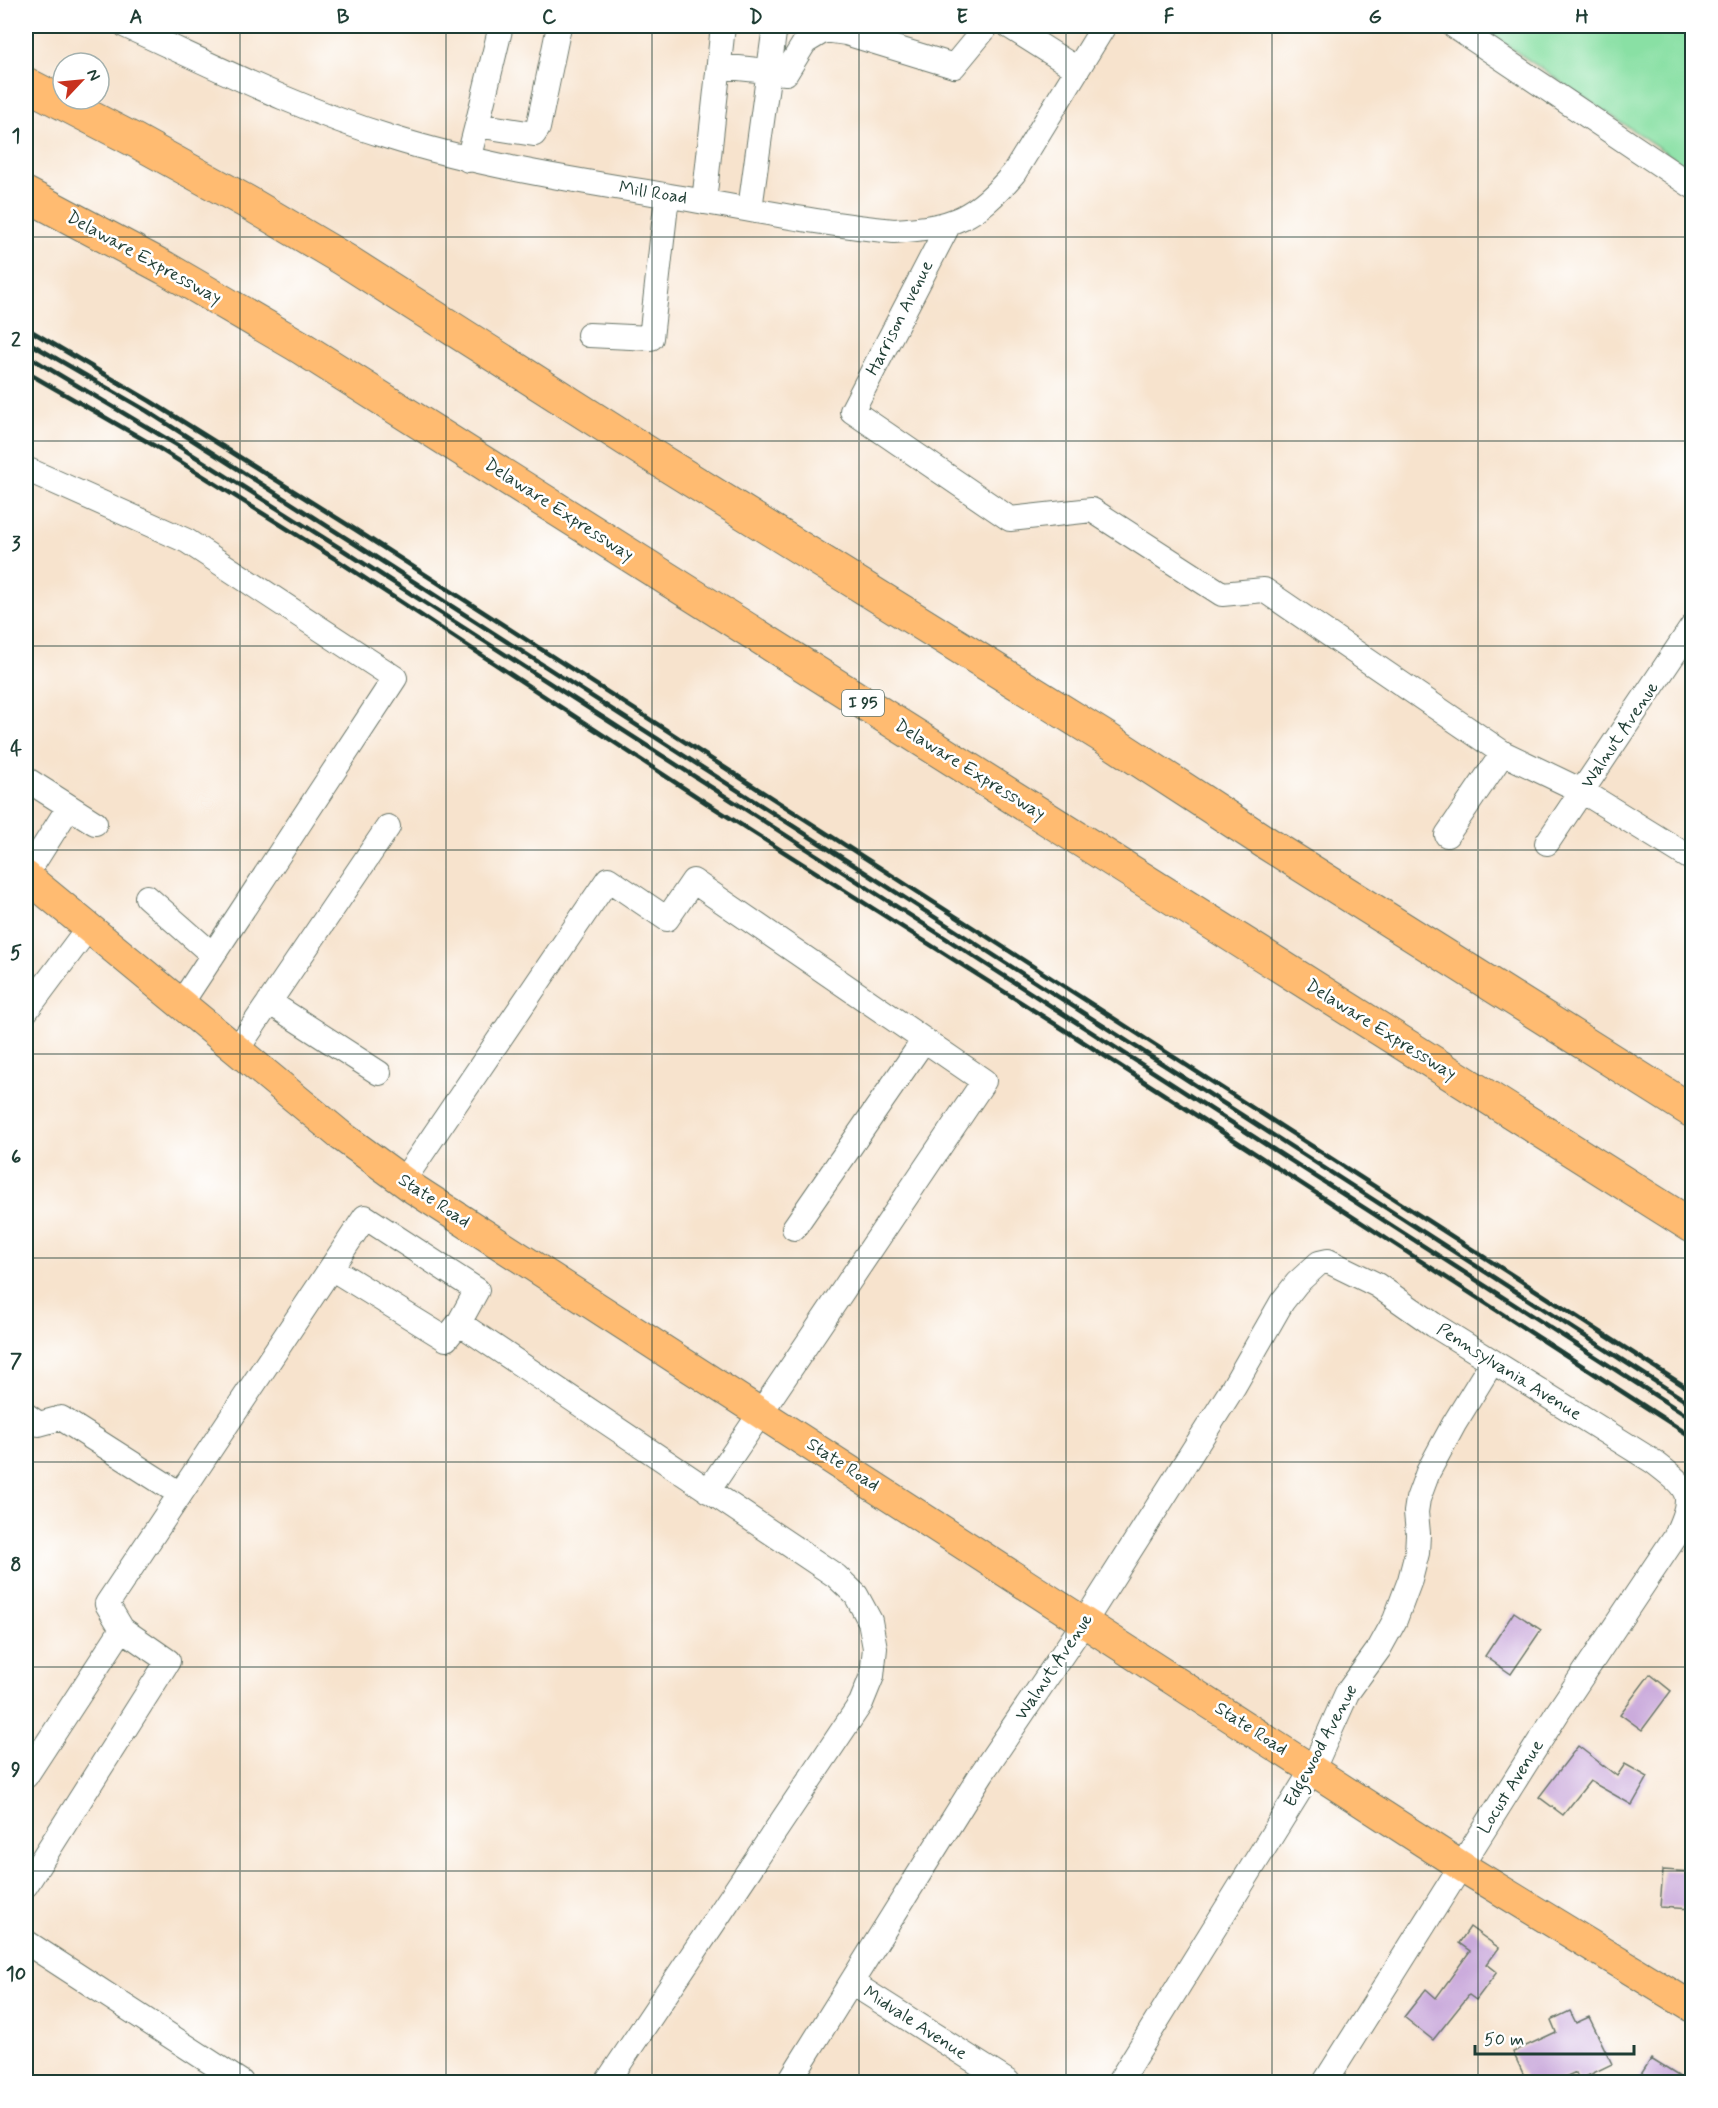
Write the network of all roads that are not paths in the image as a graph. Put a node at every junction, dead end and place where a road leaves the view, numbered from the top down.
1 (126, 26) edge
2 (501, 26) edge
3 (559, 26) edge
4 (723, 26) edge
5 (775, 26) edge
6 (987, 26) edge
7 (1009, 26) edge
8 (1104, 26) edge
9 (1454, 26) edge
10 (719, 66) junction
11 (1077, 69) junction
12 (770, 72) junction
13 (26, 84) edge
14 (477, 125) junction
15 (468, 160) junction
16 (1692, 186) edge
17 (26, 194) edge
18 (667, 196) junction
19 (704, 202) junction
20 (750, 209) junction
21 (948, 224) junction
22 (589, 335) dead end
23 (26, 470) edge
24 (1692, 627) edge
25 (1503, 753) junction
26 (26, 779) edge
27 (1582, 792) junction
28 (69, 807) junction
29 (95, 824) dead end
30 (388, 827) dead end
31 (1447, 835) dead end
32 (1547, 843) dead end
33 (1692, 859) edge
34 (26, 876) edge
35 (147, 897) dead end
36 (88, 928) junction
37 (213, 955) junction
38 (269, 1002) junction
39 (180, 1005) junction
40 (26, 1011) edge
41 (924, 1040) junction
42 (236, 1051) junction
43 (379, 1073) dead end
44 (1692, 1111) edge
45 (403, 1181) junction
46 (1692, 1226) edge
47 (795, 1228) dead end
48 (1328, 1261) joint
49 (331, 1268) junction
50 (459, 1323) junction
51 (1492, 1362) junction
52 (762, 1413) junction
53 (26, 1414) edge
54 (1685, 1490) joint
55 (708, 1491) junction
56 (180, 1494) junction
57 (1085, 1621) junction
58 (122, 1629) junction
59 (1313, 1769) junction
60 (26, 1776) edge
61 (1461, 1866) junction
62 (29, 1869) edge
63 (26, 1942) edge
64 (852, 1983) junction
65 (1692, 2007) edge
66 (241, 2082) edge
67 (607, 2082) edge
68 (789, 2082) edge
69 (1008, 2082) edge
70 (1119, 2082) edge
71 (1325, 2082) edge

1 - 15 street, Mill Road
2 - 14 street
3 - 14 street
4 - 10 street
5 - 12 street
6 - 12 street
7 - 11 street
8 - 11 street, Mill Road
9 - 16 street
10 - 12 street
10 - 19 street
11 - 21 street, Mill Road
12 - 20 street
13 - 44 highway
14 - 15 street
15 - 18 street, Mill Road
17 - 46 highway, Delaware Expressway / I 95
18 - 19 street, Mill Road
18 - 22 street
19 - 20 street, Mill Road
20 - 21 street, Mill Road
21 - 25 street, Harrison Avenue
23 - 37 street
24 - 27 street, Walnut Avenue
25 - 27 street
25 - 31 street
26 - 28 street
27 - 32 street, Walnut Avenue
27 - 33 street
28 - 29 street
28 - 34 street
30 - 38 street
34 - 36 main road, State Road
35 - 37 street
36 - 39 main road, State Road
36 - 40 street
37 - 39 street
38 - 42 street
38 - 43 street
39 - 42 main road, State Road
41 - 45 street
41 - 47 street
41 - 52 street
42 - 45 main road, State Road
45 - 52 main road, State Road
48 - 51 street, Pennsylvania Avenue
48 - 57 street, Walnut Avenue
49 - 50 street
49 - 50 street
49 - 56 street
50 - 55 street
51 - 54 street, Pennsylvania Avenue
51 - 59 street, Edgewood Avenue
52 - 55 street
52 - 57 main road, State Road
53 - 56 street
54 - 61 street, Locust Avenue
55 - 67 street
56 - 58 street
57 - 59 main road, State Road
57 - 64 street, Walnut Avenue
58 - 60 street
58 - 62 street
59 - 61 main road, State Road
59 - 70 street, Edgewood Avenue
61 - 65 main road, State Road
61 - 71 street, Locust Avenue
63 - 66 street
64 - 68 street, Walnut Avenue
64 - 69 street, Midvale Avenue

